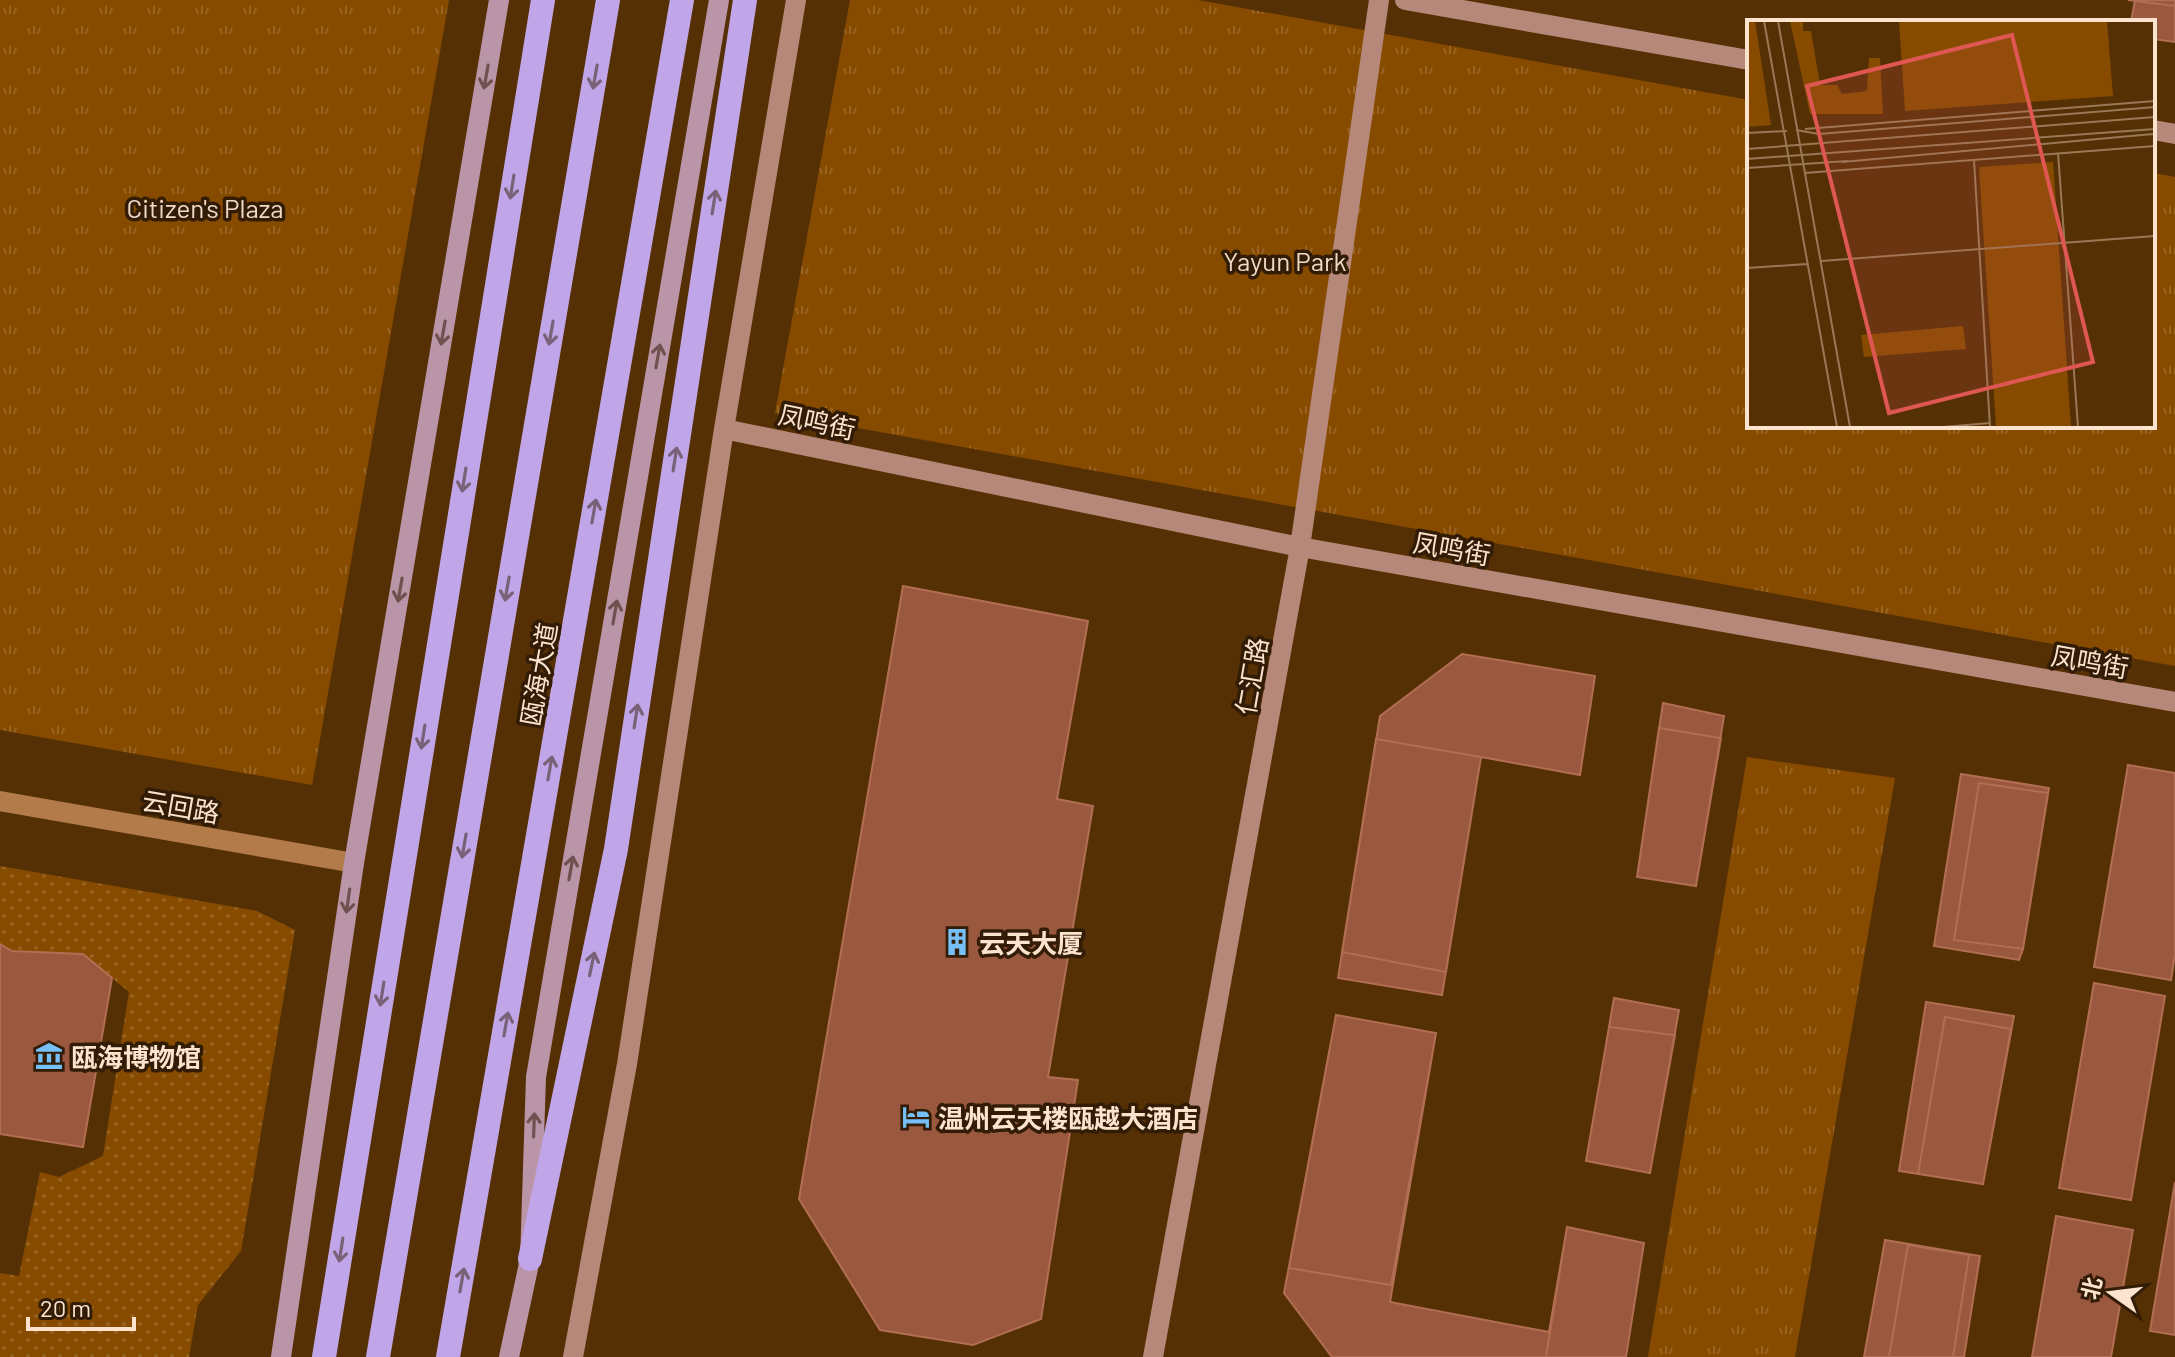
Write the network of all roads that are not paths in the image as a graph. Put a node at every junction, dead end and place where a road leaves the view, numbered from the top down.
1 (499, 0) edge
2 (543, 0) edge
3 (608, 0) edge
4 (682, 0) edge
5 (719, 0) edge
6 (745, 0) edge
7 (796, 0) edge
8 (1379, 0) edge
9 (1405, 0) edge
10 (1747, 60) edge
11 (2155, 130) edge
12 (2175, 134) edge
13 (724, 429) junction
14 (1300, 547) junction
15 (2175, 702) edge
16 (0, 801) edge
17 (354, 863) junction
18 (530, 1259) junction
19 (281, 1357) edge
20 (324, 1357) edge
21 (378, 1357) edge
22 (448, 1357) edge
23 (509, 1357) edge
24 (573, 1357) edge
25 (1153, 1357) edge

1 -> 17 main road
2 -> 20 highway
3 -> 21 highway, 瓯海大道
22 -> 4 highway, 瓯海大道
18 -> 5 main road
18 -> 6 highway
7 - 13 street
8 - 14 street, 仁汇路
9 - 10 street
11 - 12 street
13 - 14 street, 凤鸣街
13 - 24 street
14 - 15 street, 凤鸣街
14 - 25 street, 仁汇路
16 - 17 street, 云回路
17 -> 19 main road
18 - 23 main road

